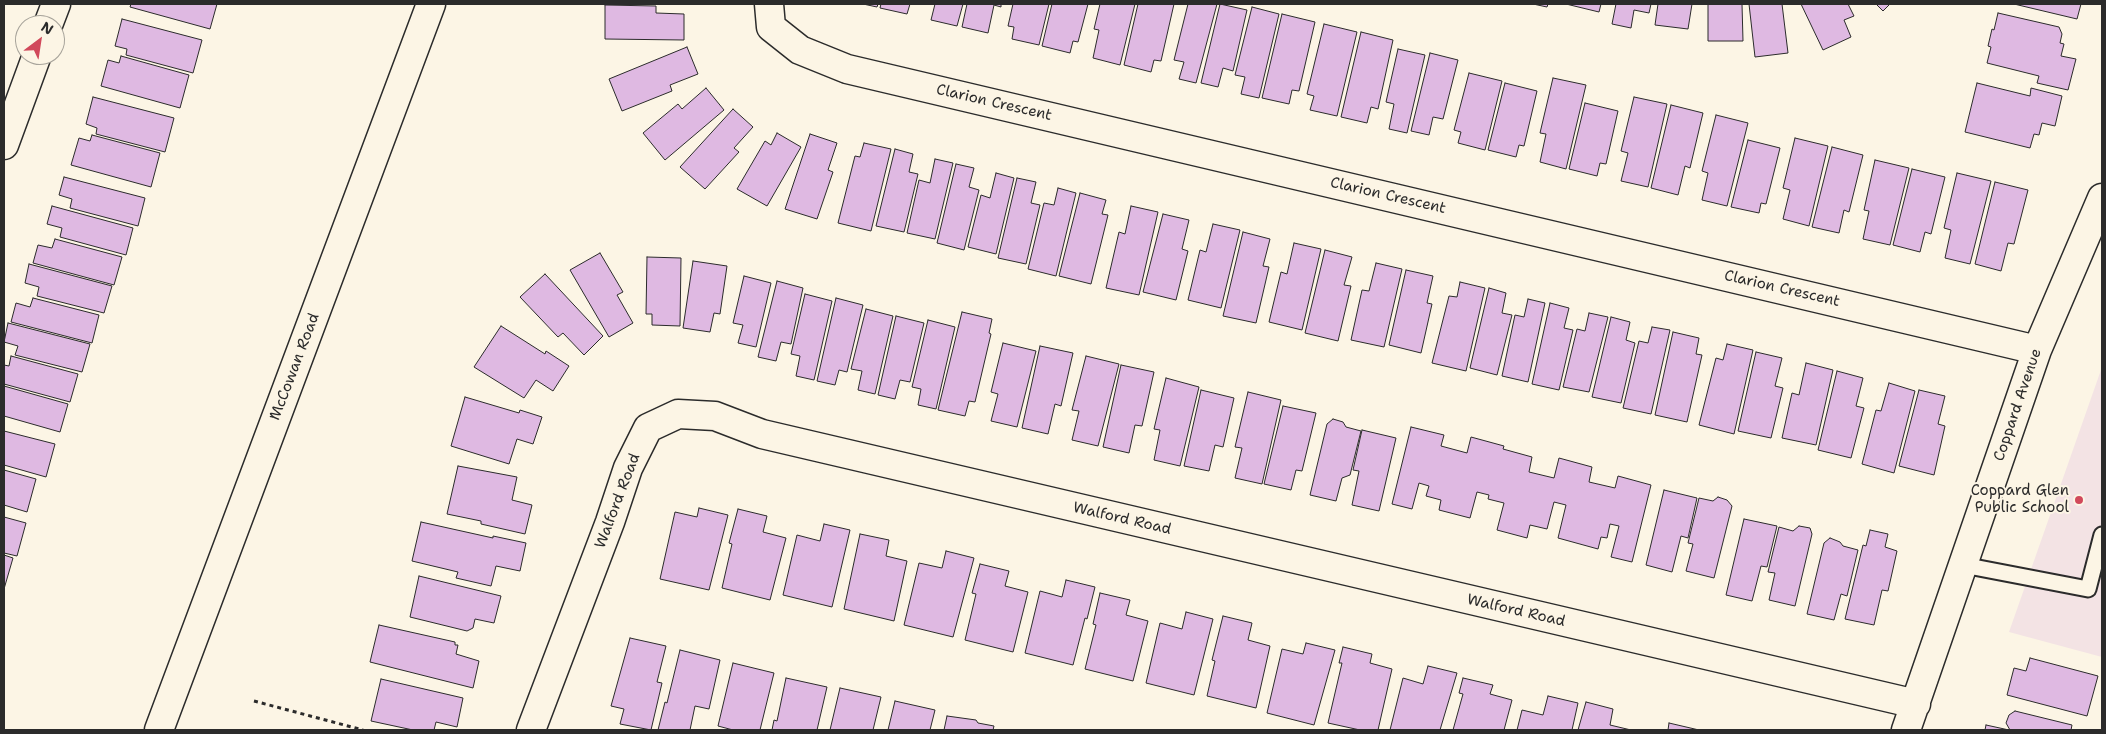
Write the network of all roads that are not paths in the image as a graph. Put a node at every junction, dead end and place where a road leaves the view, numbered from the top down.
1 (431, 4) edge
2 (769, 4) edge
3 (33, 65) edge
4 (4, 145) edge
5 (2102, 198) edge
6 (2037, 350) junction
7 (2102, 535) edge
8 (1963, 565) junction
9 (1916, 704) junction
10 (159, 730) edge
11 (531, 730) edge
12 (1906, 730) edge

1 - 10 street, McCowan Road
2 - 6 street, Clarion Crescent
3 - 4 street
5 - 6 street, Coppard Avenue
6 - 8 street, Coppard Avenue
7 - 8 lane
8 - 9 street, Coppard Avenue
9 - 11 street, Walford Road
9 - 12 street, Coppard Avenue

